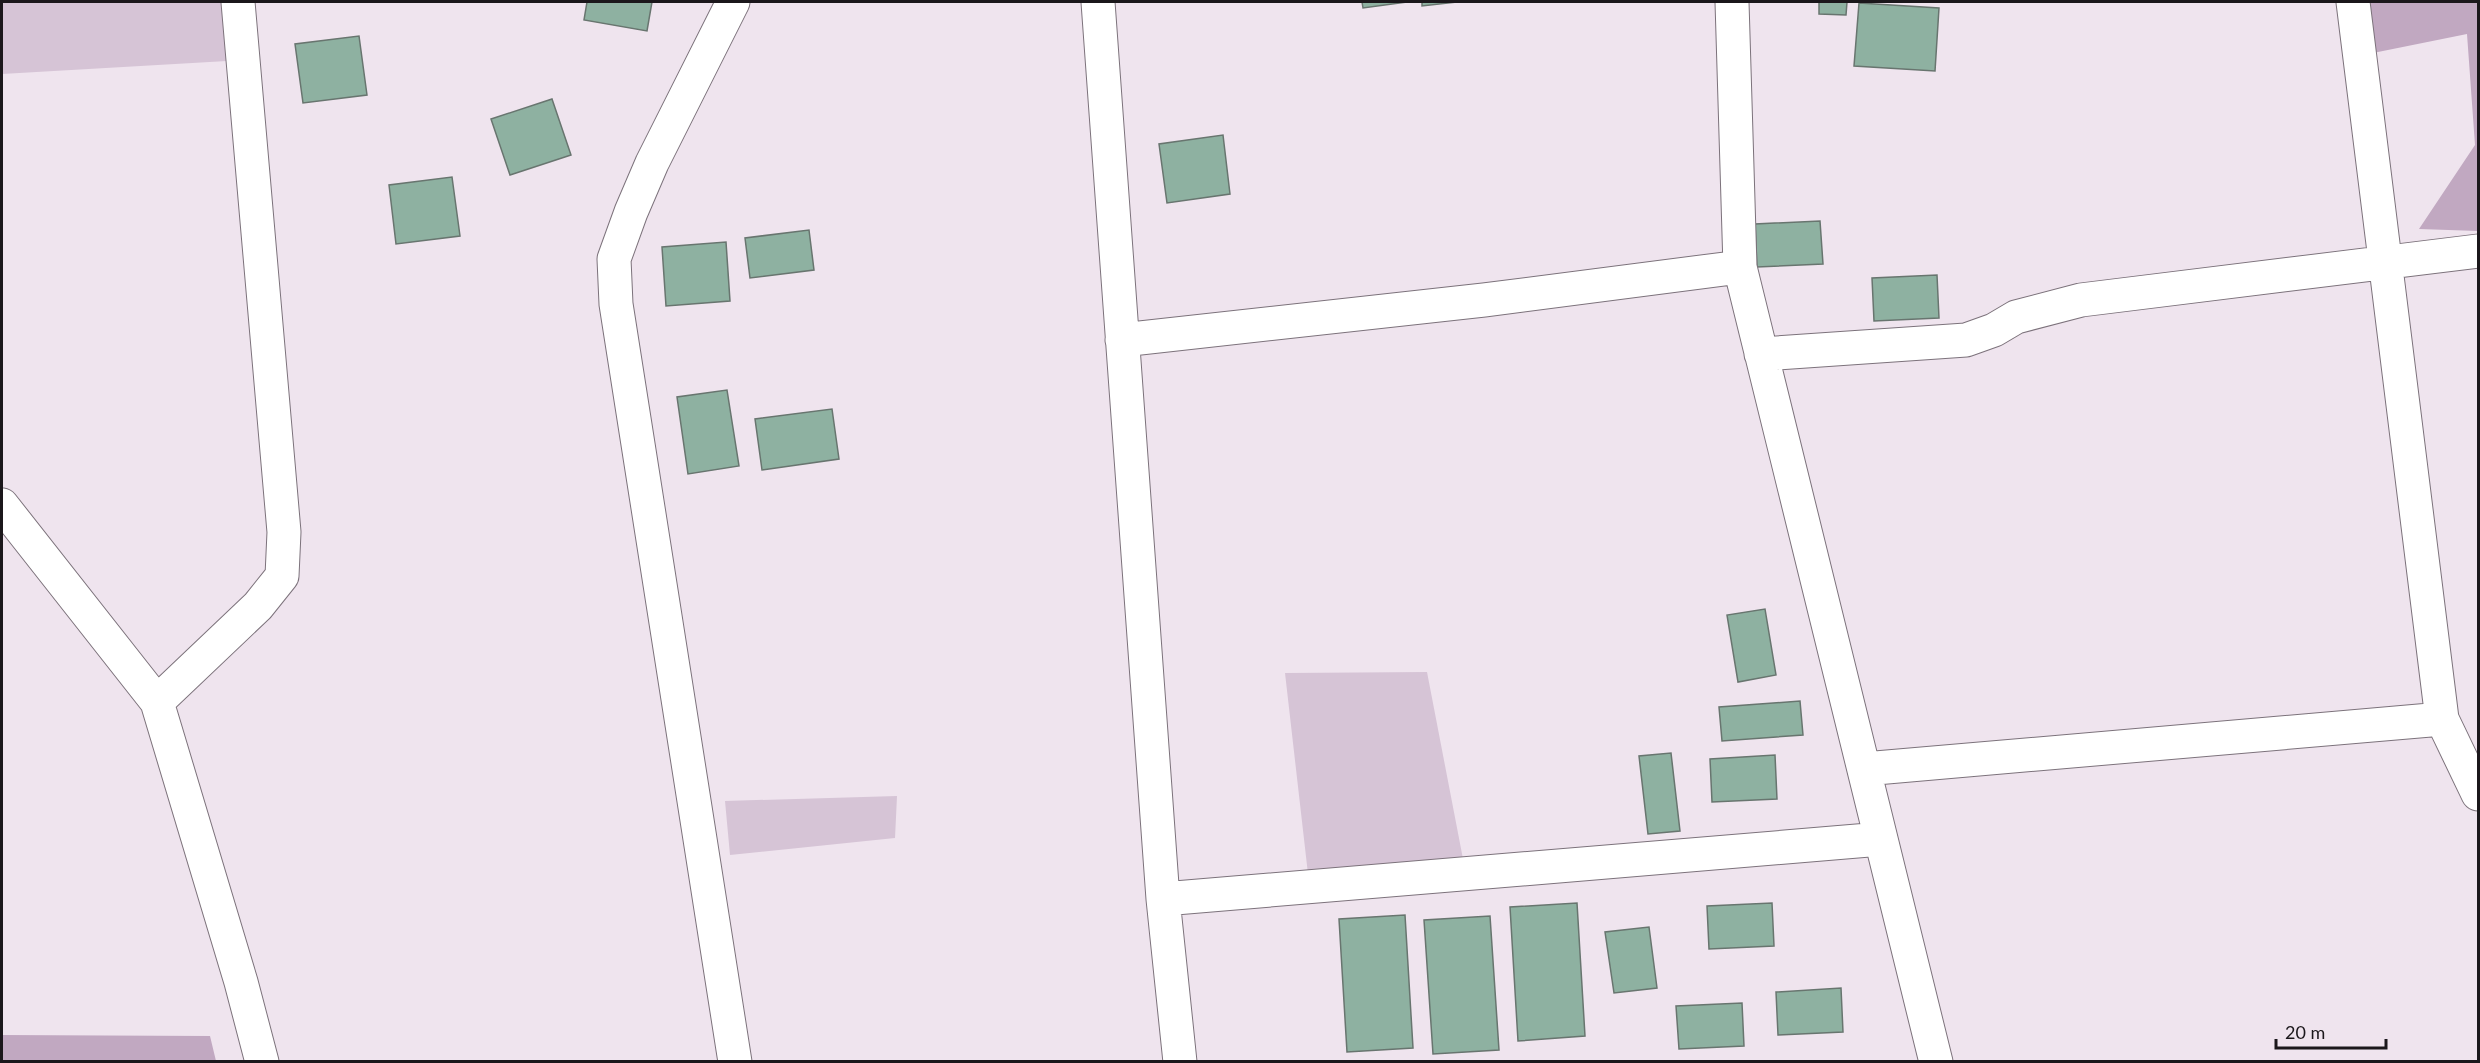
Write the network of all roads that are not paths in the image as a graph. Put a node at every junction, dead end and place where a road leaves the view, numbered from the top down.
1 (238, 2) edge
2 (733, 2) edge
3 (1098, 2) edge
4 (1732, 2) edge
5 (2353, 2) edge
6 (2478, 251) edge
7 (2385, 260) junction
8 (1740, 267) junction
9 (1122, 340) junction
10 (1761, 354) junction
11 (2, 505) edge
12 (157, 702) junction
13 (2442, 719) junction
14 (2468, 752) edge
15 (1864, 769) junction
16 (2478, 794) edge
17 (1881, 839) junction
18 (1163, 899) junction
19 (262, 1062) edge
20 (735, 1062) edge
21 (1180, 1062) edge
22 (1936, 1062) edge

1 - 12 street
2 - 20 street
3 - 9 street
4 - 8 street
5 - 7 street
6 - 7 street
7 - 10 street
7 - 13 street
8 - 9 street
8 - 10 street
9 - 18 street
10 - 15 street
11 - 12 street
12 - 19 street
13 - 14 street
13 - 15 street
14 - 16 street
15 - 17 street
17 - 18 street
17 - 22 street
18 - 21 street

